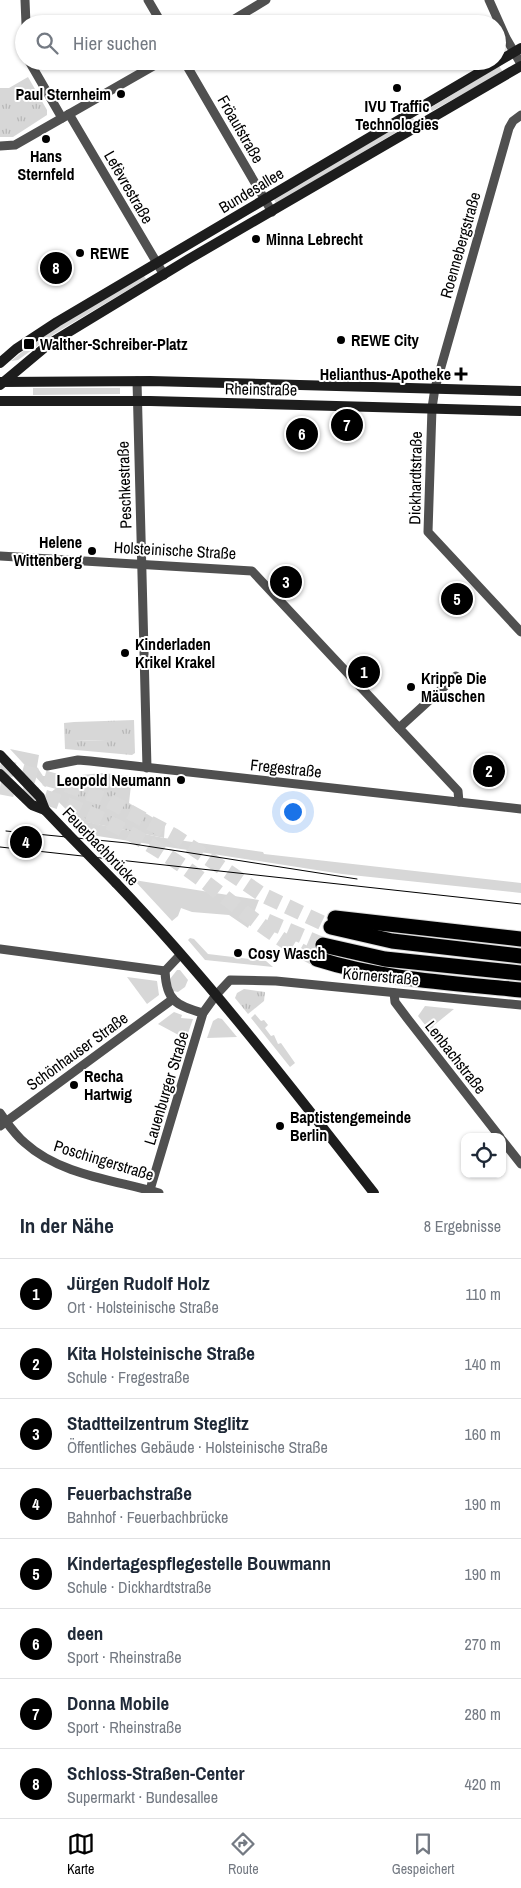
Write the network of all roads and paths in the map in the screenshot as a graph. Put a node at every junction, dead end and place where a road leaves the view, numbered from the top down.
1 (26, 0) edge
2 (148, 0) edge
3 (266, 0) edge
4 (489, 0) edge
5 (26, 15) edge
6 (157, 15) edge
7 (241, 15) edge
8 (498, 15) edge
9 (506, 29) edge
10 (518, 50) edge
11 (506, 57) edge
12 (521, 65) edge
13 (35, 70) edge
14 (146, 70) edge
15 (189, 70) edge
16 (484, 70) edge
17 (521, 115) edge
18 (66, 116) junction
19 (0, 146) edge
20 (264, 199) junction
21 (272, 212) junction
22 (157, 263) junction
23 (164, 275) junction
24 (0, 363) edge
25 (137, 381) junction
26 (1, 383) edge
27 (435, 388) junction
28 (521, 391) edge
29 (0, 401) edge
30 (137, 401) junction
31 (432, 408) junction
32 (521, 411) edge
33 (0, 556) edge
34 (141, 564) junction
35 (521, 632) edge
36 (456, 676) dead end
37 (399, 728) junction
38 (0, 755) edge
39 (47, 766) dead end
40 (147, 768) junction
41 (0, 774) edge
42 (459, 802) junction
43 (521, 809) edge
44 (45, 810) junction
45 (521, 939) edge
46 (324, 945) tunnel mouth
47 (0, 949) edge
48 (181, 954) junction
49 (521, 956) edge
50 (317, 960) tunnel mouth
51 (165, 970) junction
52 (521, 973) edge
53 (521, 990) edge
54 (394, 993) junction
55 (216, 995) junction
56 (172, 999) junction
57 (521, 1005) edge
58 (203, 1013) junction
59 (0, 1113) edge
60 (3, 1124) edge
61 (497, 1133) edge
62 (506, 1145) edge
63 (521, 1164) edge
64 (153, 1192) edge
65 (374, 1193) edge

1 - 5 street
2 - 6 street
3 - 7 street
4 - 8 street
9 - 10 street
10 - 11 street, Bundesallee
10 - 12 street
12 - 21 street, Bundesallee
13 - 18 street, Lefèvrestraße
14 - 18 street
15 - 20 street, Fröaufstraße
16 - 20 street, Bundesallee
17 - 27 street, Roennebergstraße
18 - 19 street
18 - 22 street, Lefèvrestraße
20 - 21 street, Fröaufstraße
20 - 22 street, Bundesallee
21 - 23 street, Bundesallee
22 - 23 street, Lefèvrestraße
22 - 24 street, Bundesallee
23 - 26 street, Bundesallee
25 - 26 street, Rheinstraße
25 - 27 street, Rheinstraße
25 - 30 street, Peschkestraße
27 - 28 street, Rheinstraße
27 - 31 street, Roennebergstraße
29 - 30 street, Rheinstraße
30 - 31 street, Rheinstraße
30 - 34 street, Peschkestraße
31 - 32 street, Rheinstraße
31 - 35 street, Dickhardtstraße
33 - 34 street, Holsteinische Straße
34 - 37 street, Holsteinische Straße
34 - 40 street, Peschkestraße
36 - 37 street
37 - 42 street, Holsteinische Straße
38 - 44 street
39 - 40 street, Fregestraße
40 - 42 street, Fregestraße
41 - 44 street
42 - 43 street, Fregestraße
44 - 48 street, Feuerbachbrücke, bridge
45 - 49 highway
46 - 52 highway
47 - 51 street
48 - 51 street
48 - 55 street, Feuerbachbrücke
50 - 53 highway
51 - 56 street
54 - 55 street, Körnerstraße
54 - 57 street, Körnerstraße
54 - 61 street, Lenbachstraße
55 - 58 street, Lauenburger Straße
55 - 65 street, Feuerbachbrücke
56 - 58 street
56 - 60 street, Schönhauser Straße
58 - 64 street, Lauenburger Straße
59 - 60 street, Poschingerstraße
60 - 64 street, Poschingerstraße
62 - 63 street

